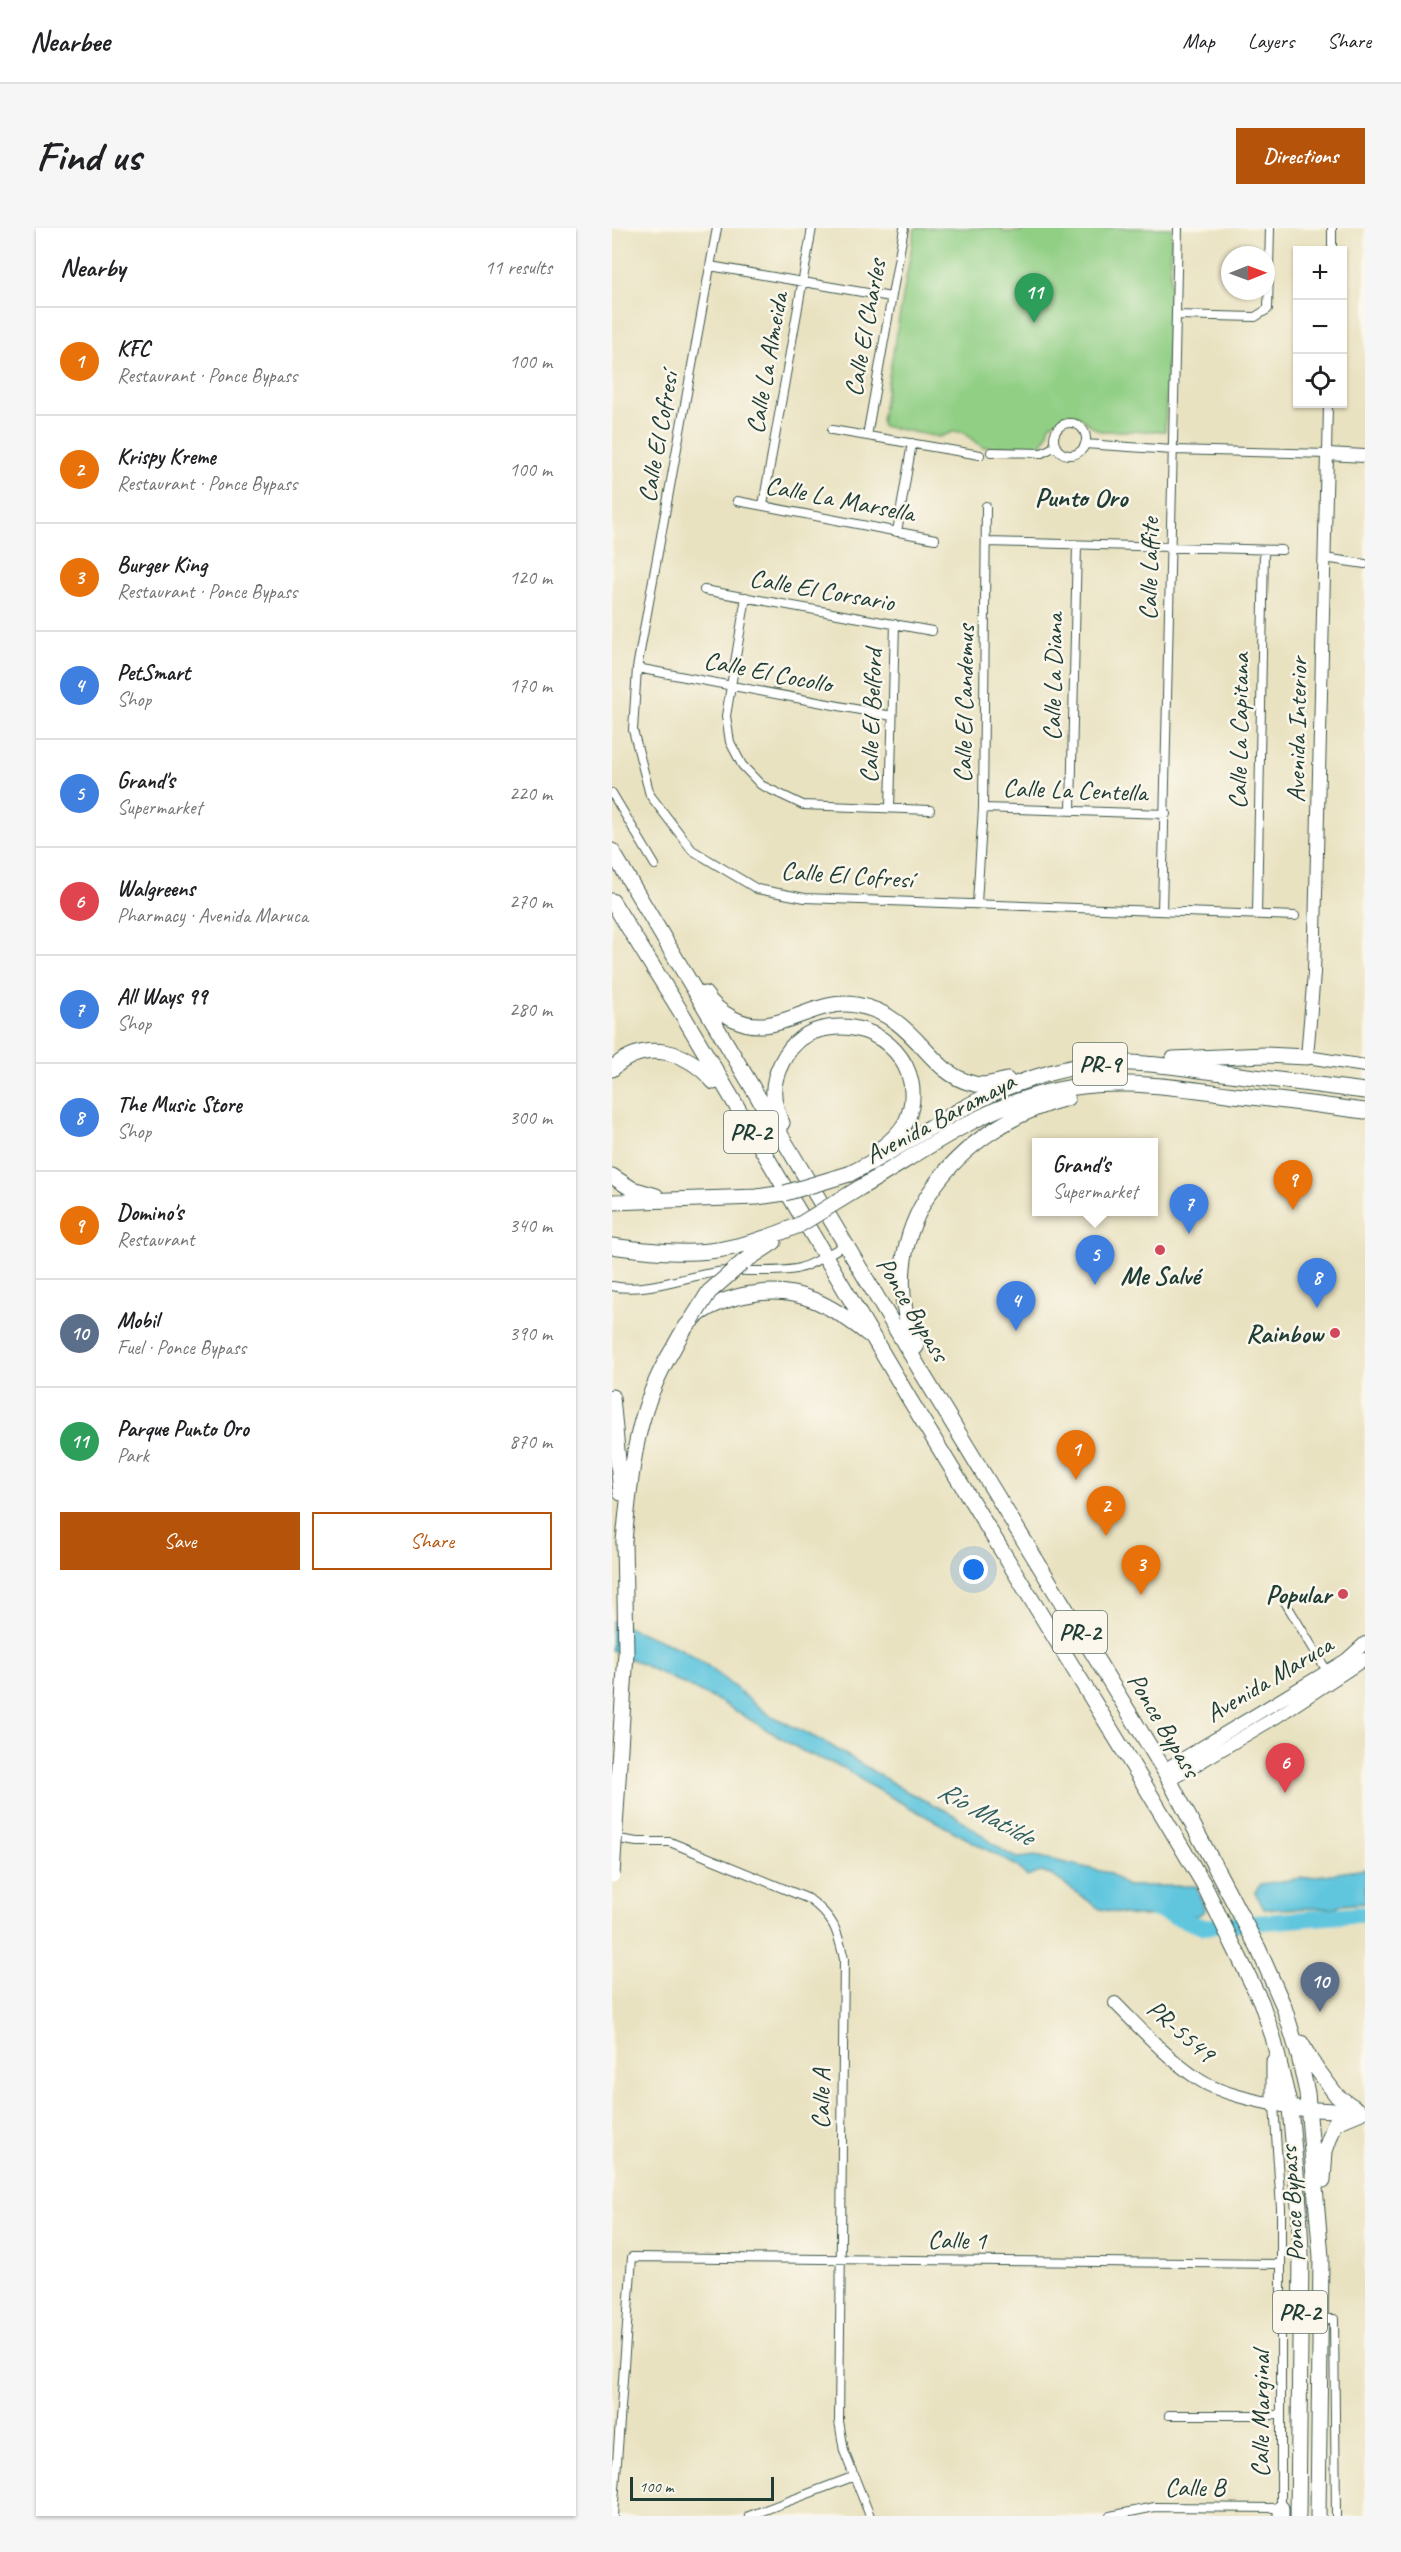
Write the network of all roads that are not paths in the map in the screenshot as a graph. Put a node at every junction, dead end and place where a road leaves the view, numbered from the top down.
1 (717, 228) edge
2 (812, 228) edge
3 (904, 228) edge
4 (1178, 228) edge
5 (1270, 228) edge
6 (1332, 228) edge
7 (1332, 246) edge
8 (710, 266) junction
9 (803, 282) junction
10 (891, 297) junction
11 (1176, 315) junction
12 (1328, 408) edge
13 (832, 430) dead end
14 (867, 436) junction
15 (912, 443) junction
16 (1085, 444) junction
17 (1056, 446) junction
18 (1173, 450) junction
19 (991, 452) dead end
20 (1327, 454) junction
21 (980, 455) dead end
22 (1365, 456) edge
23 (737, 501) dead end
24 (763, 505) junction
25 (986, 506) dead end
26 (897, 532) junction
27 (935, 539) dead end
28 (987, 542) junction
29 (1077, 545) junction
30 (1170, 547) junction
31 (1263, 550) junction
32 (1282, 550) dead end
33 (1324, 558) junction
34 (1365, 564) edge
35 (705, 590) dead end
36 (746, 597) junction
37 (895, 624) junction
38 (932, 631) dead end
39 (637, 668) junction
40 (731, 686) junction
41 (892, 716) junction
42 (612, 793) edge
43 (890, 808) junction
44 (983, 808) junction
45 (930, 810) dead end
46 (1071, 810) junction
47 (1166, 814) junction
48 (612, 851) edge
49 (655, 865) dead end
50 (612, 901) edge
51 (977, 903) junction
52 (1162, 911) junction
53 (1257, 914) junction
54 (1295, 916) dead end
55 (703, 996) junction
56 (1307, 1058) junction
57 (1135, 1063) junction
58 (1365, 1066) edge
59 (612, 1069) edge
60 (1060, 1070) junction
61 (1090, 1084) junction
62 (1365, 1091) edge
63 (734, 1103) junction
64 (1365, 1111) edge
65 (794, 1157) junction
66 (853, 1172) junction
67 (612, 1176) edge
68 (680, 1200) junction
69 (612, 1202) edge
70 (799, 1225) junction
71 (847, 1244) junction
72 (612, 1246) edge
73 (824, 1256) junction
74 (612, 1286) edge
75 (691, 1321) junction
76 (877, 1341) junction
77 (922, 1373) junction
78 (612, 1397) edge
79 (624, 1541) junction
80 (1279, 1592) dead end
81 (1365, 1643) edge
82 (1365, 1659) edge
83 (1327, 1671) junction
84 (1167, 1775) junction
85 (612, 1838) edge
86 (612, 1875) edge
87 (1115, 2003) dead end
88 (1288, 2019) junction
89 (1273, 2037) junction
90 (1274, 2104) junction
91 (1290, 2108) junction
92 (1309, 2110) junction
93 (1363, 2113) edge
94 (1319, 2226) junction
95 (840, 2260) junction
96 (1281, 2264) junction
97 (1320, 2319) junction
98 (1169, 2415) dead end
99 (1281, 2415) junction
100 (855, 2476) junction
101 (1281, 2512) edge
102 (1120, 2514) edge
103 (613, 2516) edge
104 (749, 2516) edge
105 (870, 2516) edge
106 (1110, 2516) edge
107 (1298, 2516) edge
108 (1318, 2516) edge
109 (1336, 2516) edge

1 - 8 street, Calle El Cofresí
2 - 9 street, Calle La Almeida
3 - 10 street, Calle El Charles
4 - 11 street, Calle Laffite
5 - 11 street
6 - 7 street
8 - 9 street
8 - 39 street, Calle El Cofresí
9 - 10 street
9 - 24 street, Calle La Almeida
10 - 14 street, Calle El Charles
11 - 18 street, Calle Laffite
12 - 20 street, Avenida Interior
13 - 14 street
14 - 15 street
15 - 21 street
15 - 26 street
16 - 17 street
16 - 17 street
16 - 18 street
17 - 19 street
18 - 20 street
18 - 30 street, Calle Laffite
20 - 22 street
20 - 33 street, Avenida Interior
23 - 24 street, Calle La Marsella
24 - 26 street, Calle La Marsella
25 - 28 street, Calle El Candemus
26 - 27 street, Calle La Marsella
28 - 29 street
28 - 44 street, Calle El Candemus
29 - 30 street
29 - 46 street, Calle La Diana
30 - 31 street
30 - 47 street, Calle Laffite
31 - 32 street
31 - 53 street, Calle La Capitana
33 - 34 street
33 - 56 street, Avenida Interior
35 - 36 street, Calle El Corsario
36 - 37 street, Calle El Corsario
36 - 40 street
37 - 38 street, Calle El Corsario
37 - 41 street, Calle El Belford
39 - 40 street, Calle El Cocollo
39 - 51 street, Calle El Cofresí
40 - 41 street, Calle El Cocollo
40 - 43 street
41 - 43 street, Calle El Belford
42 - 49 street
43 - 45 street
44 - 46 street, Calle La Centella
44 - 51 street, Calle El Candemus
46 - 47 street, Calle La Centella
47 - 52 street, Calle Laffite
48 - 55 highway, Ponce Bypass
50 - 63 highway, Ponce Bypass / PR-2
51 - 52 street, Calle El Cofresí
52 - 53 street, Calle El Cofresí
53 - 54 street, Calle El Cofresí
55 - 60 highway
55 - 65 highway, Ponce Bypass / PR-2
56 - 57 highway
56 - 58 street
57 - 60 highway, Avenida Baramaya / PR-9
57 - 62 highway, Avenida Baramaya / PR-9
59 - 63 highway
60 - 66 highway, Avenida Baramaya / PR-9
61 - 64 highway, Avenida Baramaya / PR-9
61 - 70 highway, Avenida Baramaya / PR-9, bridge
61 - 77 highway
63 - 73 highway, Ponce Bypass / PR-2
65 - 66 highway
65 - 71 highway, Ponce Bypass / PR-2
66 - 68 highway, Avenida Baramaya / PR-9, bridge
67 - 68 highway
68 - 69 highway
70 - 72 highway
70 - 75 highway, bridge
71 - 73 street
71 - 77 highway, Ponce Bypass / PR-2
73 - 74 street
73 - 76 highway, Ponce Bypass / PR-2
75 - 76 highway
75 - 79 highway
76 - 89 highway, Ponce Bypass / PR-2
77 - 84 highway, Ponce Bypass / PR-2
78 - 79 highway
79 - 86 highway, bridge
80 - 83 street
81 - 83 street, Avenida Maruca
82 - 84 street, Avenida Maruca
83 - 84 street, Avenida Maruca
84 - 88 highway, Ponce Bypass / PR-2
85 - 95 street, Calle A
87 - 90 street, PR-5549
88 - 92 highway, Ponce Bypass / PR-2
88 - 93 highway
89 - 90 highway
89 - 91 highway, Ponce Bypass / PR-2
90 - 91 street, PR-5549
90 - 96 street, Calle Marginal
91 - 92 main road
91 - 107 highway, Ponce Bypass / PR-2
92 - 93 main road
92 - 94 highway, Ponce Bypass / PR-2
93 - 94 highway
94 - 97 highway, Ponce Bypass / PR-2
95 - 96 street, Calle 1
95 - 100 street, Calle A
95 - 103 street, Calle 1
96 - 99 street, Calle Marginal
97 - 108 highway, Ponce Bypass / PR-2
97 - 109 street
98 - 99 street
99 - 101 street, Calle Marginal
100 - 104 street
100 - 105 street, Calle A
101 - 102 street, Calle B
102 - 106 street, Calle B

